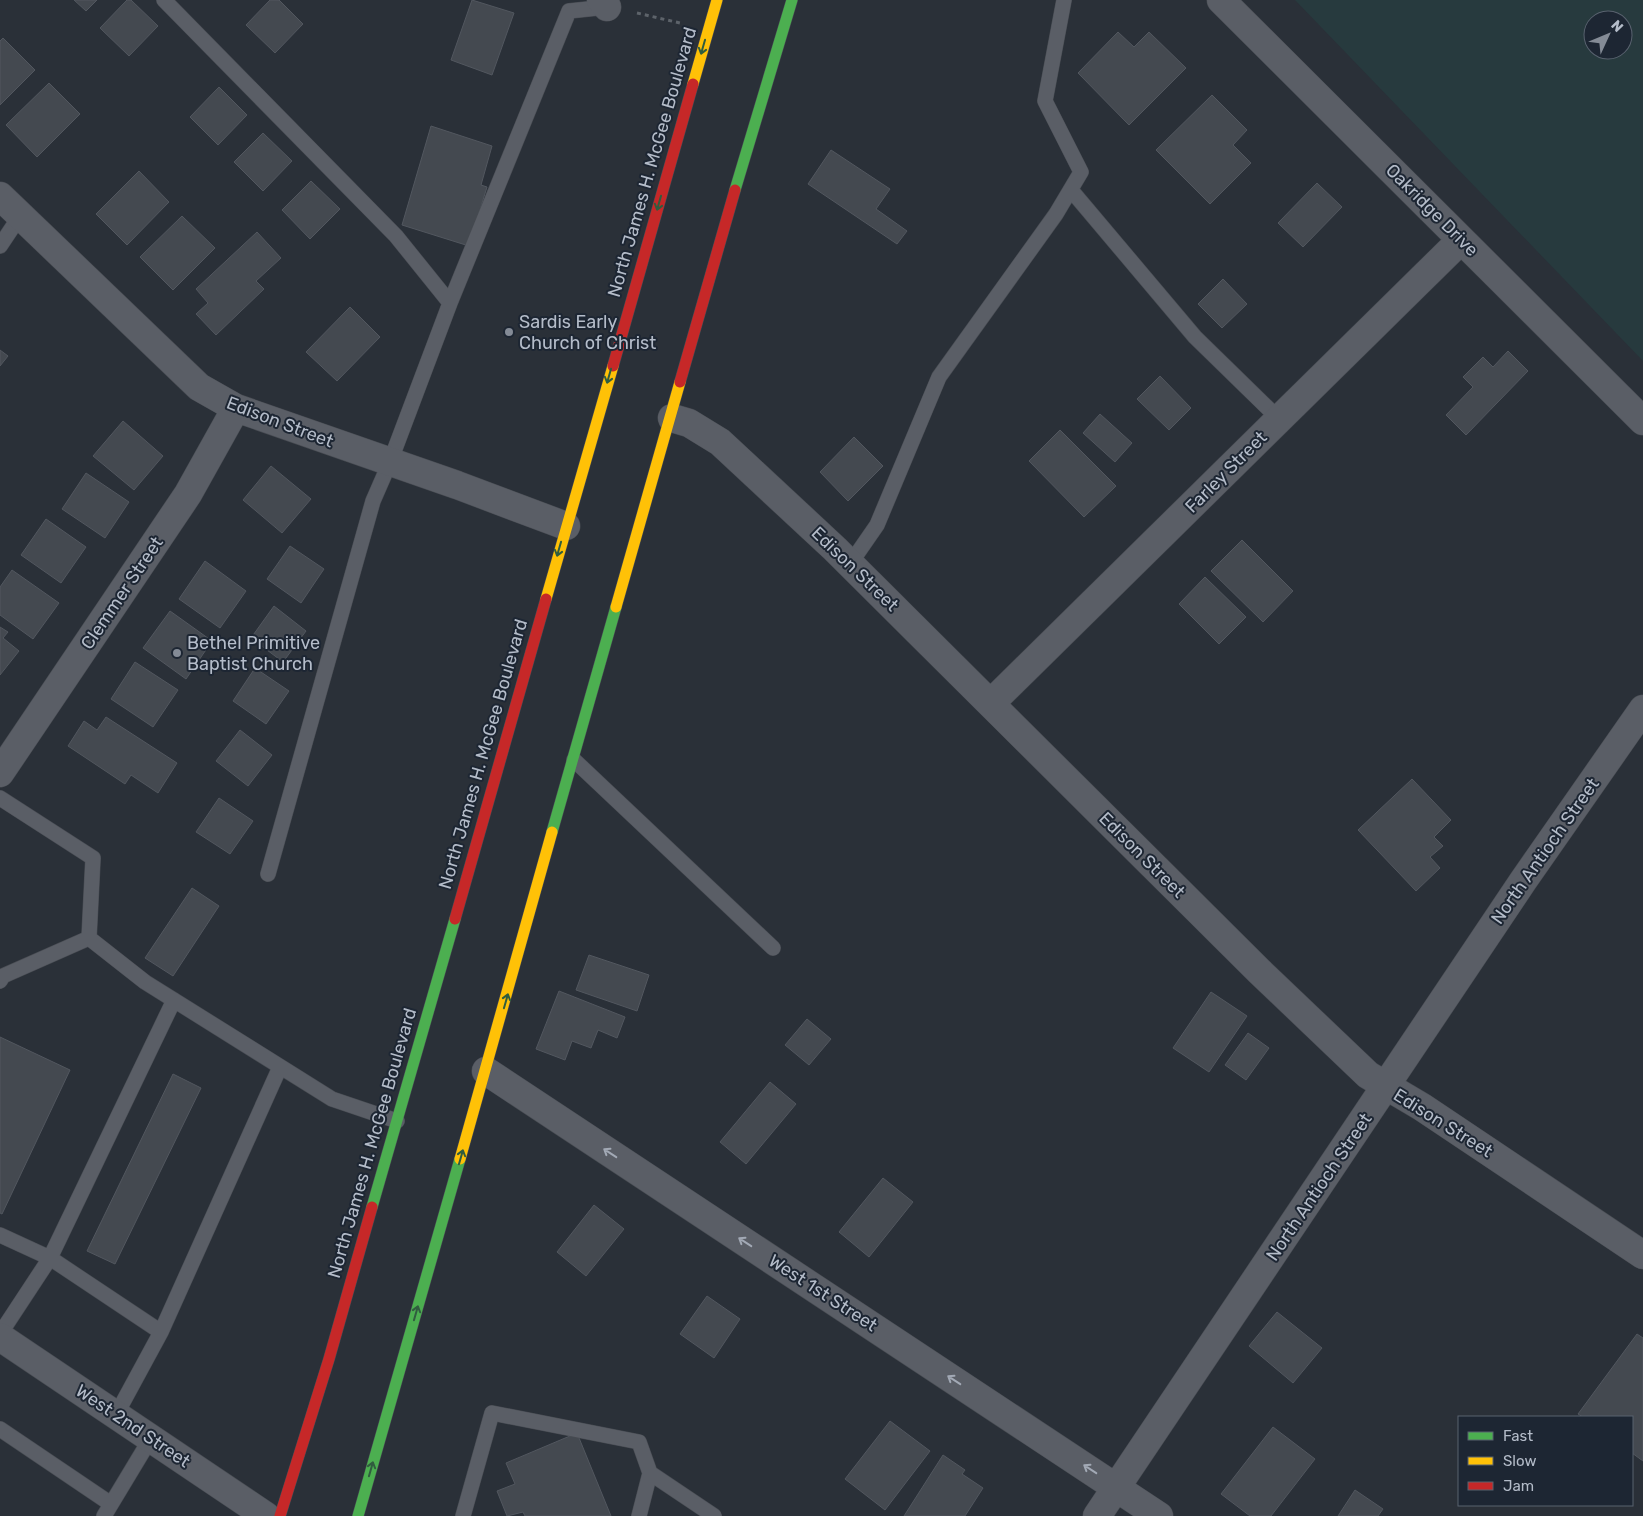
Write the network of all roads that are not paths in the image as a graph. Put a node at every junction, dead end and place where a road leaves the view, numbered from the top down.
1 (164, 0) edge
2 (717, 0) edge
3 (792, 0) edge
4 (1064, 0) edge
5 (1221, 0) edge
6 (604, 3) edge
7 (1071, 190) junction
8 (0, 196) edge
9 (20, 216) junction
10 (1461, 240) junction
11 (0, 246) edge
12 (450, 302) junction
13 (236, 408) junction
14 (672, 418) junction
15 (1279, 419) junction
16 (1643, 421) edge
17 (390, 462) junction
18 (566, 526) junction
19 (850, 564) junction
20 (991, 703) junction
21 (1643, 709) edge
22 (574, 760) junction
23 (0, 773) edge
24 (0, 798) edge
25 (268, 874) dead end
26 (89, 938) junction
27 (773, 948) dead end
28 (0, 981) edge
29 (174, 1000) junction
30 (280, 1067) junction
31 (486, 1071) junction
32 (1386, 1087) junction
33 (397, 1121) junction
34 (0, 1235) edge
35 (1643, 1255) edge
36 (50, 1258) junction
37 (161, 1332) junction
38 (0, 1336) edge
39 (116, 1415) junction
40 (0, 1429) edge
41 (152, 1438) junction
42 (650, 1473) junction
43 (1117, 1488) junction
44 (107, 1510) edge
45 (266, 1516) edge
46 (280, 1516) edge
47 (358, 1516) edge
48 (462, 1516) edge
49 (639, 1516) edge
50 (714, 1516) edge
51 (1098, 1516) edge
52 (1159, 1516) edge

1 - 12 lane
2 -> 18 main road, North James H. McGee Boulevard
3 - 14 main road
4 - 7 lane
5 - 10 street, Oakridge Drive
6 - 12 lane
7 - 15 lane
7 - 19 lane
8 - 9 street, Edison Street
9 - 11 lane
9 - 13 street, Edison Street
10 - 15 street, Farley Street
10 - 16 street, Oakridge Drive
12 - 17 lane
13 - 17 street, Edison Street
13 - 23 street, Clemmer Street
14 - 19 street, Edison Street
14 - 22 main road
15 - 20 street, Farley Street
17 - 18 street, Edison Street
17 - 25 lane
18 -> 33 main road, North James H. McGee Boulevard
19 - 20 street, Edison Street
20 - 32 street, Edison Street
21 - 32 street, North Antioch Street
22 - 27 lane
31 -> 22 main road
24 - 26 lane
26 - 28 lane
26 - 29 lane
29 - 30 lane
29 - 36 lane
30 - 33 lane
30 - 37 lane
43 -> 31 street, West 1st Street
47 -> 31 main road
32 - 35 street, Edison Street
32 - 43 street, North Antioch Street
33 - 46 main road, North James H. McGee Boulevard
34 - 36 lane
36 - 37 lane
36 - 38 lane
37 - 39 lane
38 - 39 street, West 2nd Street
39 - 41 street, West 2nd Street
40 - 44 lane
41 - 44 lane
41 - 45 street, West 2nd Street
42 - 48 lane
42 - 49 lane
42 - 50 lane
43 - 51 street, North Antioch Street
43 - 52 street, West 1st Street

